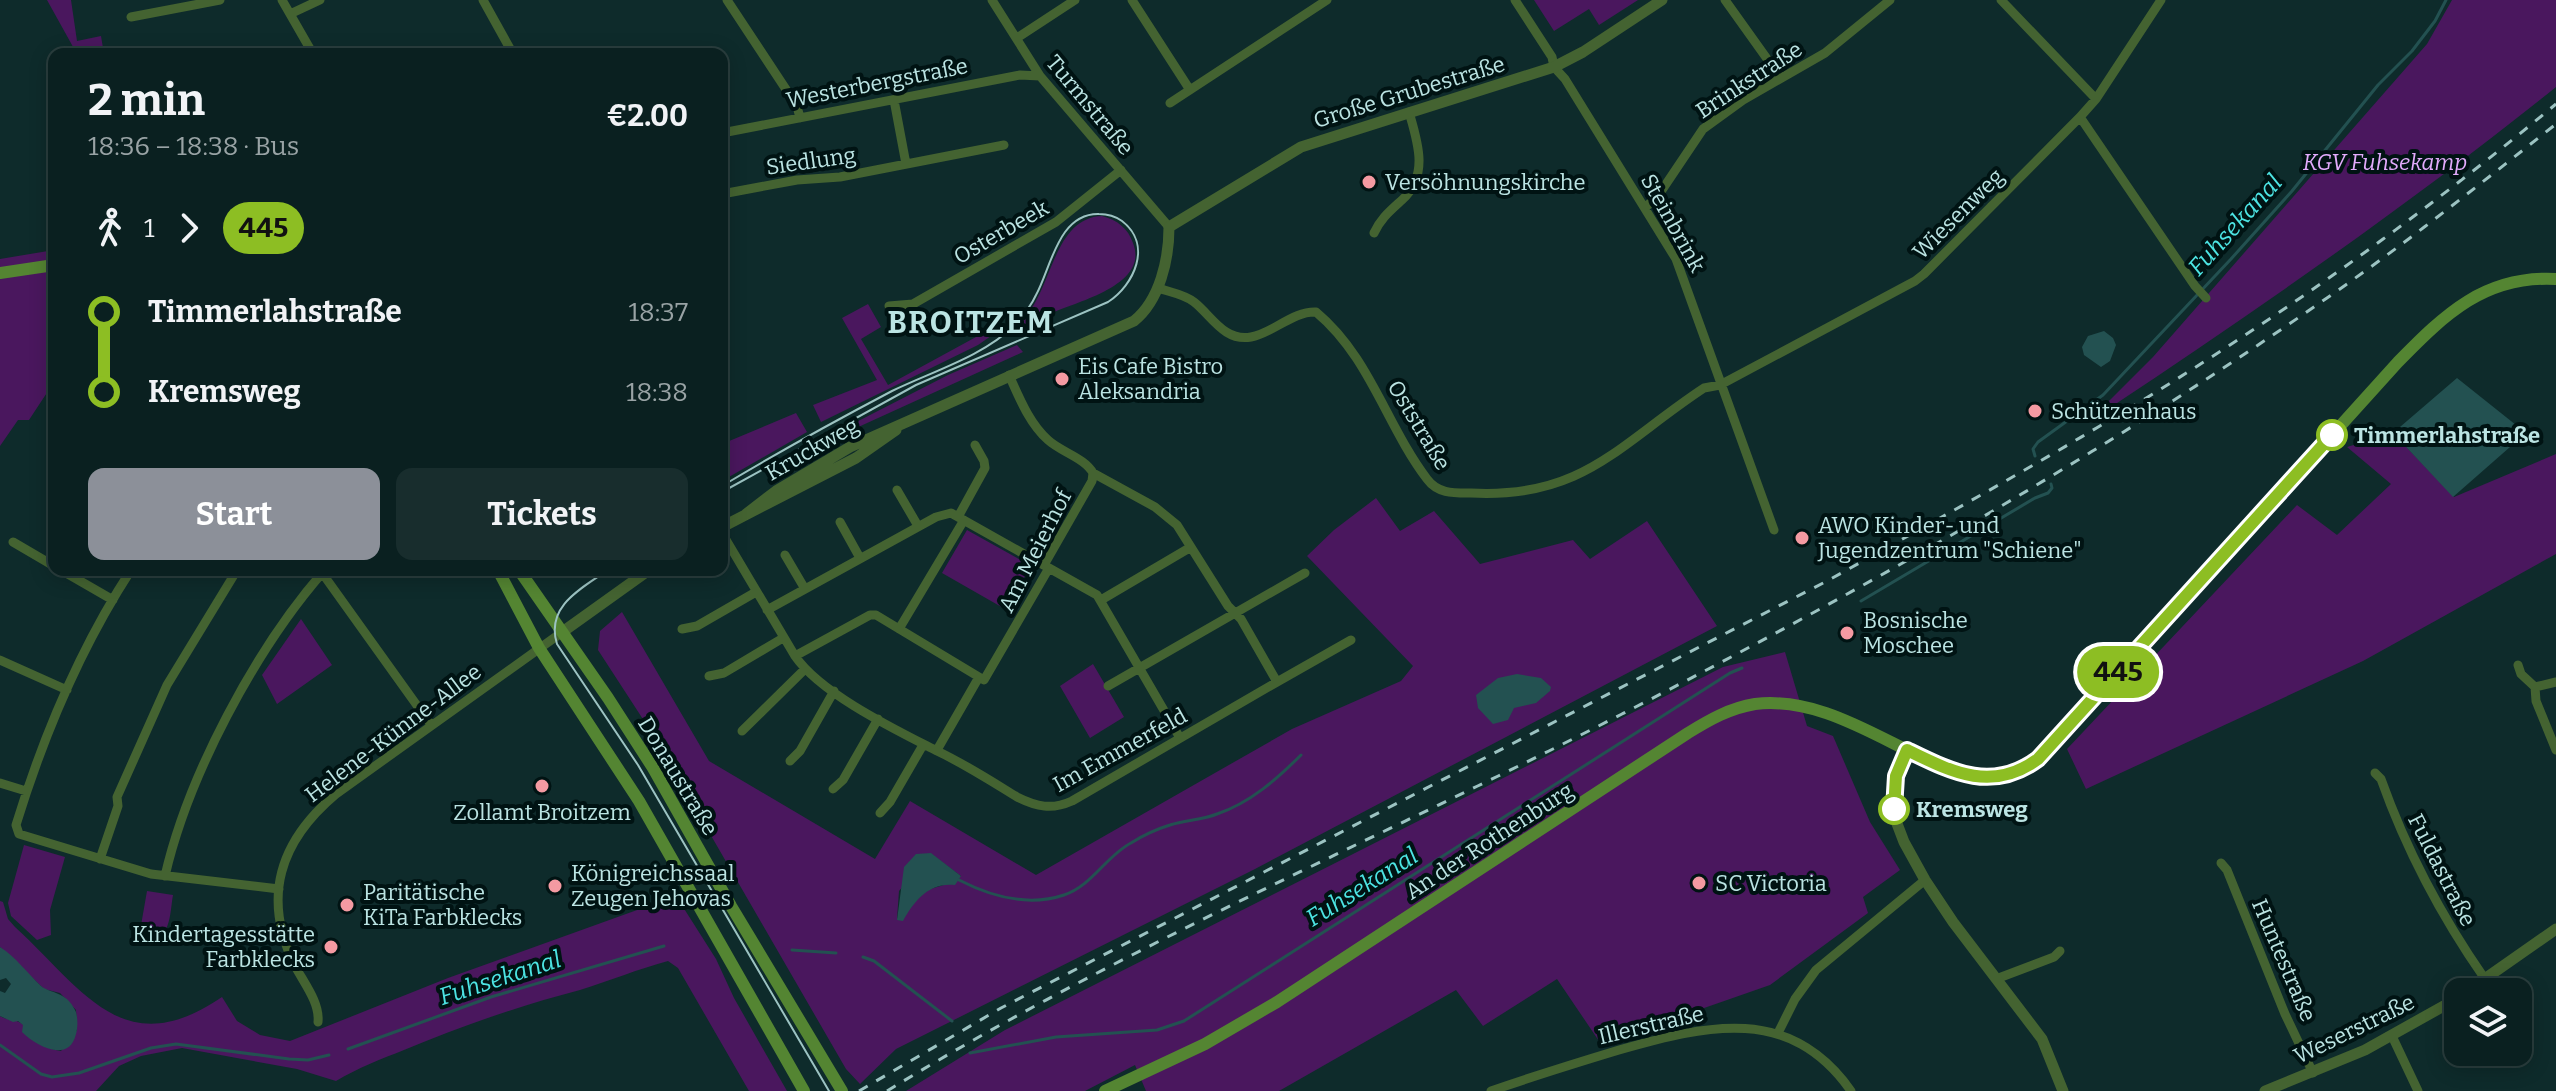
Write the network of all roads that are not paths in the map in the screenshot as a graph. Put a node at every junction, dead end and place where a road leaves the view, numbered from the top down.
1 (220, 0) edge
2 (282, 0) edge
3 (320, 0) edge
4 (483, 0) edge
5 (727, 0) edge
6 (992, 0) edge
7 (1075, 0) edge
8 (1132, 0) edge
9 (1327, 0) edge
10 (1515, 0) edge
11 (1662, 0) edge
12 (1725, 0) edge
13 (1890, 0) edge
14 (2001, 0) edge
15 (2161, 0) edge
16 (290, 14) junction
17 (131, 17) dead end
18 (1017, 38) junction
19 (310, 48) edge
20 (510, 48) edge
21 (1554, 67) junction
22 (1040, 76) junction
23 (1780, 77) junction
24 (1190, 90) junction
25 (2096, 99) junction
26 (894, 100) junction
27 (1170, 103) dead end
28 (1409, 112) junction
29 (2080, 117) junction
30 (800, 118) junction
31 (728, 132) edge
32 (1004, 145) dead end
33 (906, 164) junction
34 (1121, 170) junction
35 (728, 193) edge
36 (1646, 207) junction
37 (1169, 227) junction
38 (1374, 233) dead end
39 (48, 266) edge
40 (0, 273) edge
41 (2556, 279) edge
42 (1158, 288) junction
43 (2201, 293) dead end
44 (889, 306) dead end
45 (1009, 375) junction
46 (1720, 385) junction
47 (975, 445) dead end
48 (1093, 473) junction
49 (897, 490) dead end
50 (961, 519) junction
51 (840, 522) dead end
52 (728, 526) edge
53 (918, 526) junction
54 (1774, 530) dead end
55 (728, 541) edge
56 (13, 542) dead end
57 (1191, 547) junction
58 (785, 555) dead end
59 (860, 558) junction
60 (48, 562) edge
61 (1044, 565) junction
62 (1305, 573) dead end
63 (71, 576) edge
64 (127, 576) edge
65 (233, 576) edge
66 (318, 576) edge
67 (325, 576) edge
68 (501, 576) edge
69 (523, 576) edge
70 (641, 576) edge
71 (805, 589) junction
72 (756, 592) junction
73 (113, 600) junction
74 (1101, 600) junction
75 (767, 610) junction
76 (1234, 613) junction
77 (682, 629) dead end
78 (899, 629) junction
79 (561, 633) junction
80 (783, 638) junction
81 (1351, 640) dead end
82 (539, 648) junction
83 (795, 656) junction
84 (0, 660) edge
85 (2518, 665) dead end
86 (1139, 668) junction
87 (805, 669) junction
88 (709, 676) dead end
89 (979, 677) junction
90 (1277, 682) junction
91 (2556, 682) edge
92 (1108, 686) dead end
93 (2535, 687) junction
94 (67, 690) junction
95 (834, 691) junction
96 (878, 719) junction
97 (431, 725) junction
98 (742, 731) dead end
99 (1180, 738) junction
100 (923, 745) junction
101 (937, 750) junction
102 (1907, 750) junction
103 (2556, 750) edge
104 (790, 761) dead end
105 (2375, 773) dead end
106 (0, 783) edge
107 (833, 789) dead end
108 (26, 791) junction
109 (880, 813) dead end
110 (100, 859) junction
111 (2221, 863) dead end
112 (165, 876) junction
113 (1925, 880) junction
114 (279, 889) junction
115 (2555, 932) edge
116 (2060, 951) dead end
117 (2484, 978) edge
118 (2486, 978) edge
119 (1996, 979) junction
120 (2444, 1006) edge
121 (318, 1022) dead end
122 (1778, 1033) junction
123 (2392, 1036) junction
124 (2313, 1073) junction
125 (804, 1091) edge
126 (842, 1091) edge
127 (1105, 1091) edge
128 (1491, 1091) edge
129 (1851, 1091) edge
130 (2063, 1091) edge
131 (2265, 1091) edge
132 (2418, 1091) edge

1 - 17 street
2 - 16 street
3 - 16 street
4 - 20 street
5 - 30 street
6 - 18 street, Turmstraße
7 - 18 street
8 - 24 street
9 - 24 street
10 - 21 street, Steinbrink
11 - 21 street, Große Grubestraße
12 - 23 street
13 - 23 street, Brinkstraße
14 - 25 street
15 - 25 street, Wiesenweg
16 - 19 street
18 - 22 street, Turmstraße
21 - 28 street, Große Grubestraße
21 - 36 street, Steinbrink
22 - 26 street, Westerbergstraße
22 - 34 street, Turmstraße
23 - 36 street, Brinkstraße
24 - 27 street
25 - 29 street, Wiesenweg
26 - 30 street, Westerbergstraße
26 - 33 street
28 - 37 street, Große Grubestraße
28 - 38 street
29 - 43 street
29 - 46 street, Wiesenweg
30 - 31 street, Westerbergstraße
32 - 33 street, Siedlung
33 - 35 street, Siedlung
34 - 37 street, Turmstraße
34 - 44 street, Osterbeek
36 - 46 street, Steinbrink
37 - 42 street, Kruckweg
39 - 40 main road
41 - 102 main road
42 - 45 street, Kruckweg
42 - 46 street, Oststraße
45 - 48 street, Am Meierhof
45 - 52 street, Kruckweg
46 - 54 street, Steinbrink
47 - 50 street
48 - 57 street
48 - 61 street, Am Meierhof
49 - 53 street
50 - 53 street
50 - 61 street
50 - 78 street
51 - 59 street
53 - 59 street
55 - 72 street, Im Emmerfeld
56 - 60 street
57 - 74 street
57 - 76 street
58 - 71 street
59 - 71 street
61 - 74 street
61 - 89 street, Am Meierhof
62 - 76 street
63 - 73 street
64 - 73 street
65 - 110 street
66 - 112 street
67 - 97 street
68 - 82 main road, Donaustraße
69 - 79 main road, Donaustraße
70 - 79 street
71 - 75 street
72 - 75 street, Im Emmerfeld
72 - 77 street
73 - 94 street
74 - 86 street
75 - 80 street, Im Emmerfeld
76 - 86 street
76 - 90 street
78 - 83 street
78 - 89 street
79 - 82 street, Helene-Künne-Allee
79 - 126 main road, Donaustraße
80 - 83 street, Im Emmerfeld
80 - 88 street
81 - 90 street, Im Emmerfeld
82 - 97 street, Helene-Künne-Allee
82 - 125 main road, Donaustraße
83 - 87 street, Im Emmerfeld
84 - 94 street
85 - 93 street
86 - 92 street
86 - 99 street
87 - 95 street, Im Emmerfeld
87 - 98 street
89 - 101 street, Am Meierhof
90 - 99 street, Im Emmerfeld
91 - 93 street
93 - 103 street
94 - 108 street
95 - 96 street, Im Emmerfeld
95 - 104 street
96 - 100 street, Im Emmerfeld
96 - 107 street
97 - 114 street, Helene-Künne-Allee
99 - 101 street, Im Emmerfeld
100 - 101 street, Im Emmerfeld
100 - 109 street
102 - 113 street
102 - 127 main road, An der Rothenburg
105 - 117 street, Fuldastraße
106 - 108 street
108 - 110 street
110 - 112 street
111 - 124 street, Huntestraße
112 - 114 street
113 - 119 street
113 - 122 street
114 - 121 street, Helene-Künne-Allee
115 - 118 street
116 - 119 street
119 - 130 street
120 - 123 street, Weserstraße
122 - 128 street, Illerstraße
122 - 129 street, Illerstraße
123 - 124 street, Weserstraße
123 - 132 street
124 - 131 street, Weserstraße

